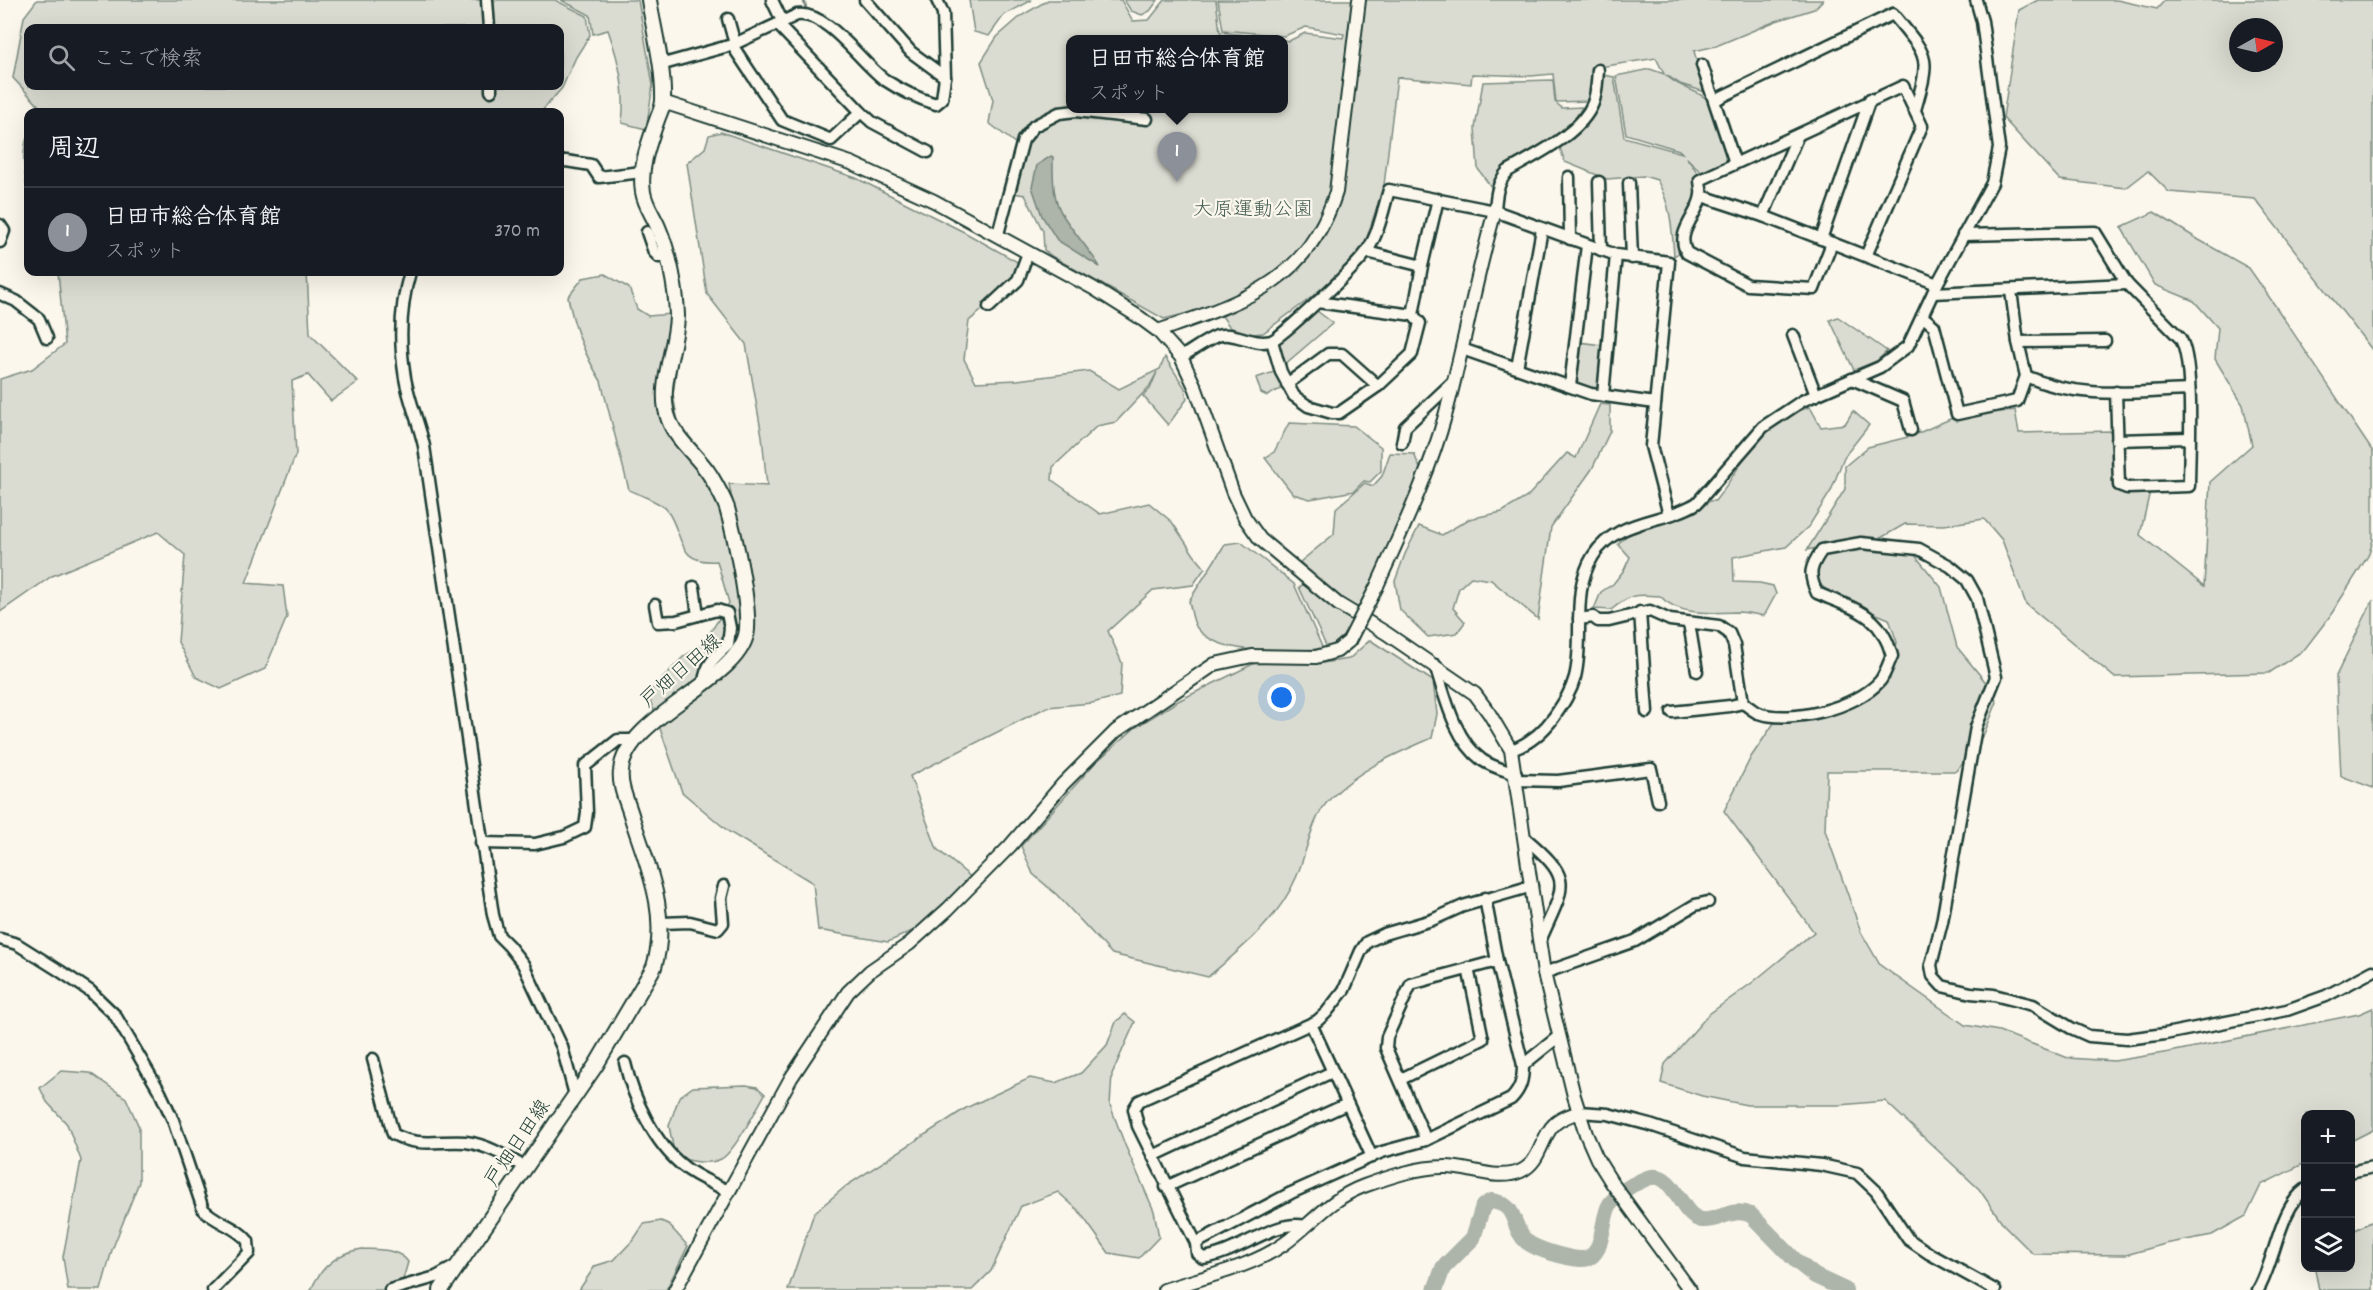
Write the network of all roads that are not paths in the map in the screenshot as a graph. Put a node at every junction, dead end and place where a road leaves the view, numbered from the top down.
1 (487, 0) edge
2 (649, 0) edge
3 (772, 0) edge
4 (864, 0) edge
5 (937, 0) edge
6 (1359, 0) edge
7 (1976, 0) edge
8 (728, 19) dead end
9 (489, 24) edge
10 (780, 24) junction
11 (734, 45) junction
12 (660, 65) junction
13 (1702, 65) dead end
14 (1598, 70) dead end
15 (945, 77) junction
16 (1870, 99) junction
17 (1715, 100) junction
18 (663, 102) junction
19 (1915, 110) junction
20 (861, 112) junction
21 (1066, 112) edge
22 (1093, 113) edge
23 (1147, 120) dead end
24 (1798, 135) junction
25 (928, 152) dead end
26 (564, 161) edge
27 (1735, 163) junction
28 (642, 171) junction
29 (1569, 177) dead end
30 (1599, 182) dead end
31 (1629, 183) dead end
32 (1701, 196) junction
33 (1438, 200) junction
34 (1495, 211) junction
35 (1763, 216) junction
36 (0, 225) edge
37 (1542, 229) junction
38 (647, 232) dead end
39 (998, 234) junction
40 (1963, 236) junction
41 (1570, 239) junction
42 (1821, 239) junction
43 (0, 242) edge
44 (1832, 243) junction
45 (1587, 245) junction
46 (1601, 250) junction
47 (1367, 252) junction
48 (1028, 253) junction
49 (1616, 255) junction
50 (667, 256) junction
51 (1866, 256) junction
52 (1632, 258) junction
53 (1422, 266) junction
54 (409, 276) edge
55 (2127, 284) junction
56 (1935, 289) junction
57 (2011, 291) junction
58 (0, 294) edge
59 (1317, 302) junction
60 (989, 307) dead end
61 (1413, 315) junction
62 (1922, 316) junction
63 (1158, 331) junction
64 (1793, 335) dead end
65 (47, 338) dead end
66 (1272, 341) junction
67 (2105, 341) dead end
68 (2018, 342) junction
69 (1462, 349) junction
70 (1181, 357) junction
71 (1517, 368) junction
72 (2026, 376) junction
73 (1852, 379) junction
74 (1454, 381) junction
75 (1287, 384) junction
76 (1377, 386) junction
77 (1570, 387) junction
78 (2189, 390) junction
79 (2116, 392) junction
80 (1816, 395) junction
81 (1603, 396) junction
82 (1655, 403) junction
83 (1911, 430) dead end
84 (2189, 438) junction
85 (2117, 440) junction
86 (1402, 443) dead end
87 (1669, 515) junction
88 (693, 587) dead end
89 (655, 605) dead end
90 (1640, 612) junction
91 (698, 615) junction
92 (1579, 619) junction
93 (1689, 622) junction
94 (1435, 665) junction
95 (1697, 671) dead end
96 (704, 682) junction
97 (1743, 703) junction
98 (1647, 712) dead end
99 (1672, 712) dead end
100 (635, 740) junction
101 (1511, 750) junction
102 (1516, 777) junction
103 (1658, 801) dead end
104 (1525, 838) junction
105 (481, 843) junction
106 (724, 886) dead end
107 (1532, 886) junction
108 (1485, 898) junction
109 (1708, 902) dead end
110 (661, 923) junction
111 (0, 939) edge
112 (1540, 941) junction
113 (1497, 961) junction
114 (1468, 968) junction
115 (2373, 971) edge
116 (1544, 973) junction
117 (1311, 1024) junction
118 (1559, 1036) junction
119 (373, 1059) dead end
120 (625, 1063) dead end
121 (1523, 1065) junction
122 (1332, 1072) junction
123 (1401, 1079) junction
124 (575, 1095) junction
125 (1347, 1104) junction
126 (1579, 1112) junction
127 (1426, 1140) junction
128 (1153, 1156) junction
129 (1371, 1157) junction
130 (2373, 1167) edge
131 (526, 1168) junction
132 (2355, 1171) edge
133 (1166, 1186) junction
134 (728, 1191) junction
135 (2301, 1194) edge
136 (1305, 1226) junction
137 (1196, 1243) junction
138 (459, 1264) junction
139 (213, 1290) edge
140 (390, 1290) edge
141 (441, 1290) edge
142 (675, 1290) edge
143 (1164, 1290) edge
144 (1690, 1290) edge
145 (1995, 1290) edge
146 (2258, 1290) edge

1 - 9 street
2 - 12 main road, 戸畑日田線
3 - 10 street
4 - 15 street
5 - 15 street
6 - 63 street
7 - 40 street
8 - 11 street
10 - 11 street
10 - 15 street
10 - 20 street
11 - 12 street
11 - 20 street
12 - 18 main road, 戸畑日田線
13 - 17 street
14 - 34 street
16 - 19 street
16 - 24 street
16 - 42 street
17 - 19 street
17 - 27 street
18 - 28 main road, 戸畑日田線
18 - 39 street
19 - 51 street
20 - 25 street
21 - 39 street
22 - 23 street
24 - 27 street
24 - 35 street
26 - 28 street
27 - 32 street
28 - 50 main road, 戸畑日田線
29 - 41 street
30 - 46 street
31 - 52 street
32 - 35 street
32 - 44 street
33 - 34 street
33 - 47 street
33 - 53 street
34 - 37 street
34 - 69 street
35 - 42 street
36 - 43 street
37 - 41 street
37 - 71 street
38 - 50 street
39 - 48 street
40 - 55 street
40 - 56 street
41 - 45 street
42 - 44 street
44 - 51 street
45 - 46 street
45 - 77 street
46 - 49 street
47 - 53 street
47 - 59 street
48 - 60 street
48 - 63 street
49 - 52 street
49 - 81 street
50 - 96 main road, 戸畑日田線
51 - 56 street
52 - 82 street
53 - 61 street
54 - 105 street
55 - 57 street
55 - 78 street
56 - 57 street
56 - 62 street
57 - 68 street
58 - 65 street
59 - 61 street
59 - 66 street
61 - 76 street
62 - 72 street
62 - 73 street
63 - 70 street
64 - 80 street
66 - 70 street
66 - 75 street
67 - 68 street
68 - 72 street
69 - 71 street
69 - 74 street
70 - 94 street
71 - 77 street
72 - 79 street
73 - 80 street
73 - 83 street
74 - 86 street
74 - 134 street, bridge
75 - 76 street
75 - 76 street
77 - 81 street
78 - 79 street
78 - 84 street
79 - 85 street
80 - 87 street
81 - 82 street
82 - 87 street
84 - 85 street
84 - 85 street
87 - 92 street
88 - 91 street
89 - 91 street
90 - 92 street
90 - 93 street
90 - 98 street
91 - 96 street
92 - 101 street
93 - 95 street
93 - 97 street
94 - 101 street
94 - 102 street
96 - 100 main road, 戸畑日田線
97 - 99 street
97 - 115 street
100 - 105 street
100 - 110 main road, 戸畑日田線
101 - 102 street
102 - 103 street
102 - 104 street
104 - 107 street
104 - 112 street
105 - 124 street
106 - 110 street
107 - 108 street
107 - 112 street
108 - 113 street
108 - 117 street
109 - 116 street
110 - 124 main road, 戸畑日田線
111 - 139 street
112 - 116 street
113 - 114 street
113 - 121 street
114 - 123 street
114 - 123 street
116 - 118 street
117 - 122 street
117 - 128 street
118 - 121 street
118 - 126 street
119 - 131 street
120 - 134 street
121 - 127 street
122 - 125 street
122 - 128 street
123 - 127 street
124 - 131 main road, 戸畑日田線
125 - 129 street
125 - 133 street
126 - 136 street
126 - 144 street
126 - 145 street
127 - 129 street
128 - 133 street
129 - 137 street
130 - 132 street
131 - 138 main road, 戸畑日田線
133 - 137 street
134 - 142 street
135 - 146 street
136 - 137 street
136 - 143 street
138 - 140 street
138 - 141 main road, 戸畑日田線

